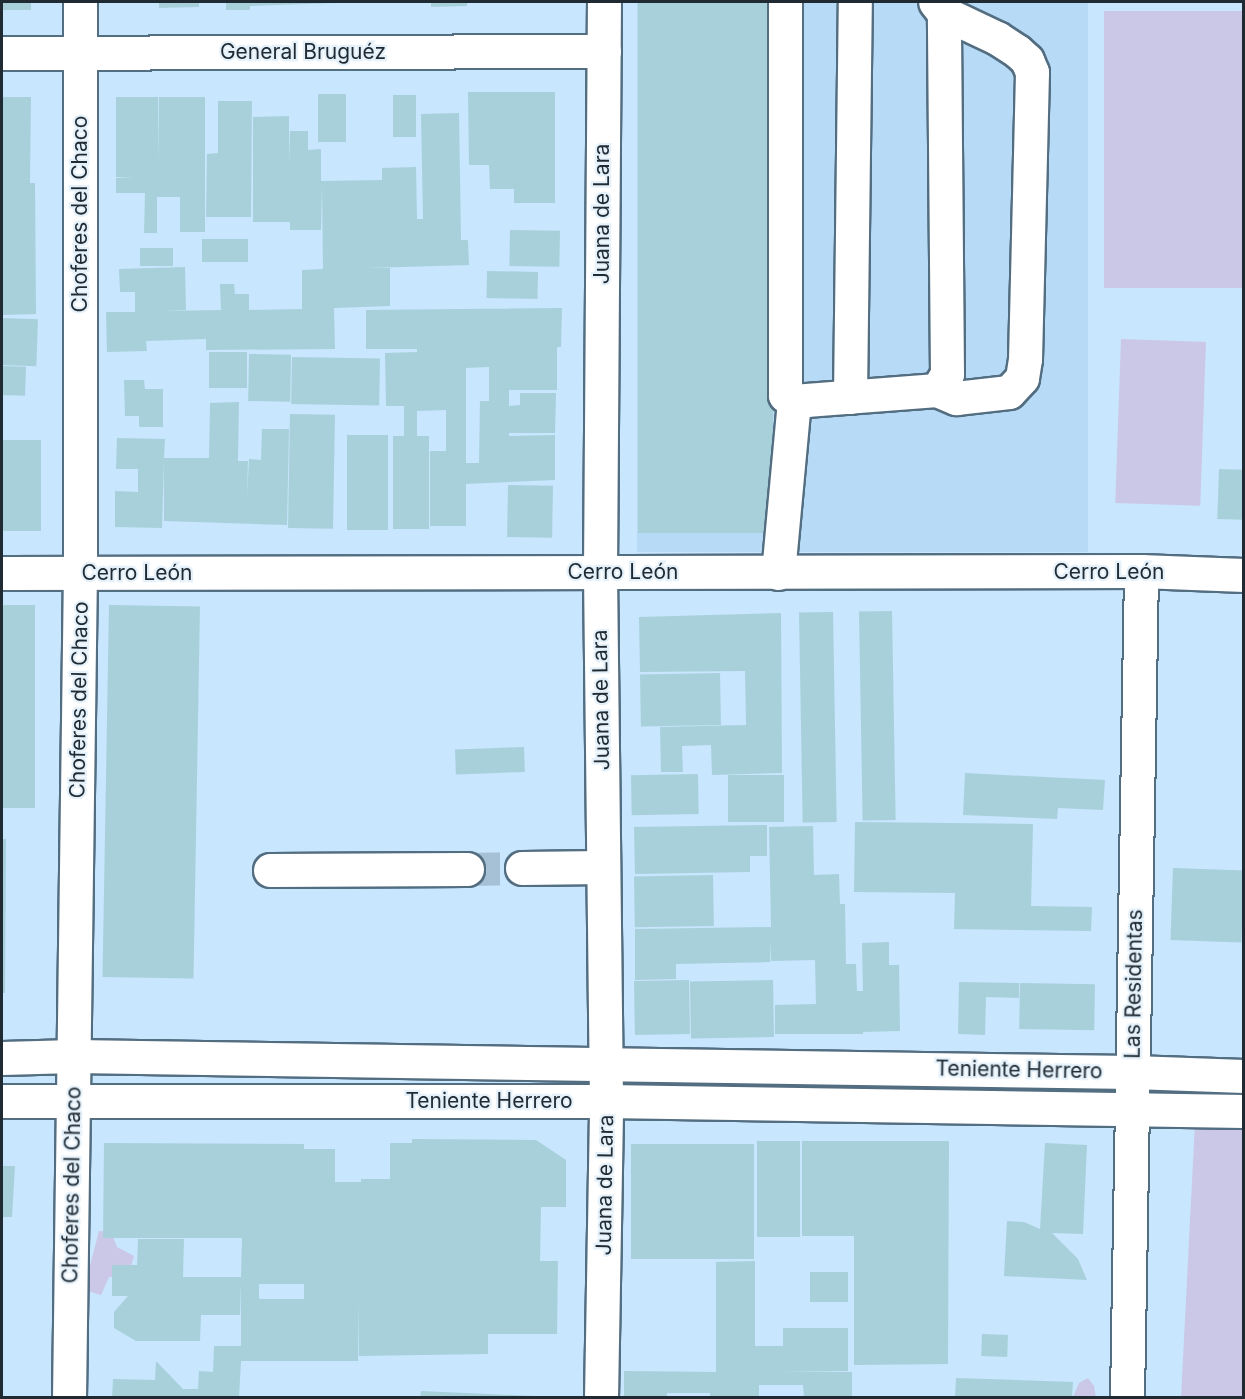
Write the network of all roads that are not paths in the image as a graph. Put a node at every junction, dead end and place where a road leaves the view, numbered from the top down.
1 (80, 2) edge
2 (604, 2) edge
3 (785, 2) edge
4 (855, 2) edge
5 (939, 7) edge
6 (604, 51) junction
7 (2, 53) edge
8 (80, 53) junction
9 (937, 390) junction
10 (850, 397) junction
11 (797, 404) junction
12 (1141, 571) junction
13 (600, 572) junction
14 (2, 573) edge
15 (80, 573) junction
16 (778, 573) junction
17 (1244, 575) edge
18 (603, 867) junction
19 (467, 868) tunnel mouth
20 (522, 868) tunnel mouth
21 (270, 870) dead end
22 (74, 1056) junction
23 (2, 1058) edge
24 (326, 1060) junction
25 (606, 1065) junction
26 (866, 1069) junction
27 (1133, 1072) junction
28 (1244, 1076) edge
29 (2, 1101) edge
30 (73, 1101) junction
31 (325, 1101) junction
32 (606, 1101) junction
33 (870, 1104) junction
34 (1132, 1107) junction
35 (1244, 1111) edge
36 (69, 1398) edge
37 (601, 1398) edge
38 (1127, 1398) edge

1 - 8 street, Choferes del Chaco
2 - 6 street, Juana de Lara
3 - 11 street
4 - 10 street
5 - 9 street
5 - 9 street
6 - 8 street, General Bruguéz
6 - 13 street, Juana de Lara
7 - 8 street, General Bruguéz
8 - 15 street, Choferes del Chaco
9 - 10 street
10 - 11 street
11 - 16 street
12 - 16 street, Cerro León
12 - 17 street, Cerro León
12 - 27 street, Las Residentas
13 - 15 street, Cerro León
13 - 16 street, Cerro León
13 - 18 street, Juana de Lara
14 - 15 street, Cerro León
15 - 22 street, Choferes del Chaco
18 - 20 street
18 - 25 street, Juana de Lara
19 - 21 street
22 - 23 street, Teniente Herrero
22 - 24 street, Teniente Herrero
22 - 30 street, Choferes del Chaco
24 - 25 street, Teniente Herrero
24 - 31 street
25 - 26 street, Teniente Herrero
25 - 32 street, Juana de Lara
26 - 27 street, Teniente Herrero
26 - 33 street
27 - 28 street, Teniente Herrero
27 - 34 street, Las Residentas
29 - 30 street, Teniente Herrero
30 - 31 street, Teniente Herrero
30 - 36 street, Choferes del Chaco
31 - 32 street, Teniente Herrero
32 - 33 street, Teniente Herrero
32 - 37 street, Juana de Lara
33 - 34 street, Teniente Herrero
34 - 35 street, Teniente Herrero
34 - 38 street, Las Residentas

